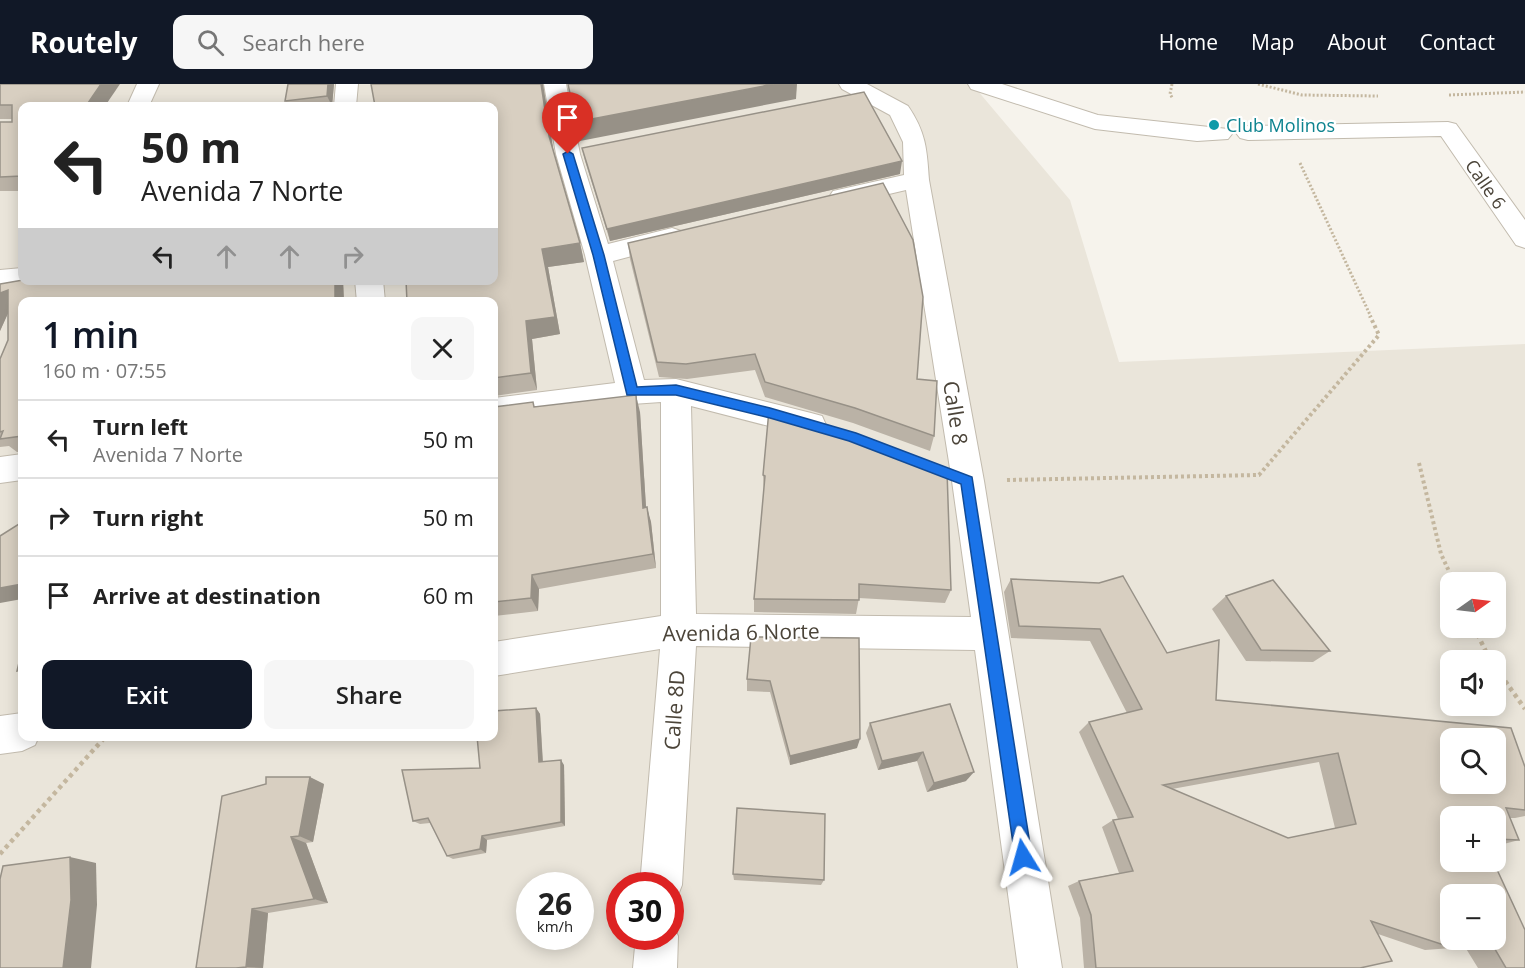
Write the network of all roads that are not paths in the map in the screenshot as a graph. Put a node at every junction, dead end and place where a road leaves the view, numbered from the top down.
1 (148, 84) edge
2 (347, 84) edge
3 (555, 84) edge
4 (979, 84) edge
5 (851, 92) edge
6 (140, 102) edge
7 (345, 102) edge
8 (1248, 133) dead end
9 (1220, 134) dead end
10 (917, 180) junction
11 (815, 204) edge
12 (701, 231) edge
13 (1525, 239) edge
14 (598, 255) junction
15 (18, 278) edge
16 (0, 280) edge
17 (676, 390) junction
18 (632, 392) junction
19 (498, 409) edge
20 (841, 434) edge
21 (18, 468) edge
22 (0, 470) edge
23 (679, 630) junction
24 (990, 634) junction
25 (498, 658) edge
26 (18, 733) edge
27 (0, 735) edge
28 (662, 872) edge
29 (656, 950) edge
30 (655, 968) edge
31 (1040, 968) edge

1 - 6 street
2 - 7 street
3 - 14 street
4 - 9 street
5 - 10 street, Calle 8
8 - 13 street, Calle 6
10 - 11 street
10 - 24 street, Calle 8
12 - 14 street
14 - 18 street
15 - 16 street
17 - 18 street
17 - 20 street
17 - 23 street, Calle 8D
18 - 19 street
21 - 22 street
23 - 24 street, Avenida 6 Norte
23 - 25 street, Avenida 6 Norte
23 - 28 street, Calle 8D
24 - 31 street, Calle 8
26 - 27 street
29 - 30 street

